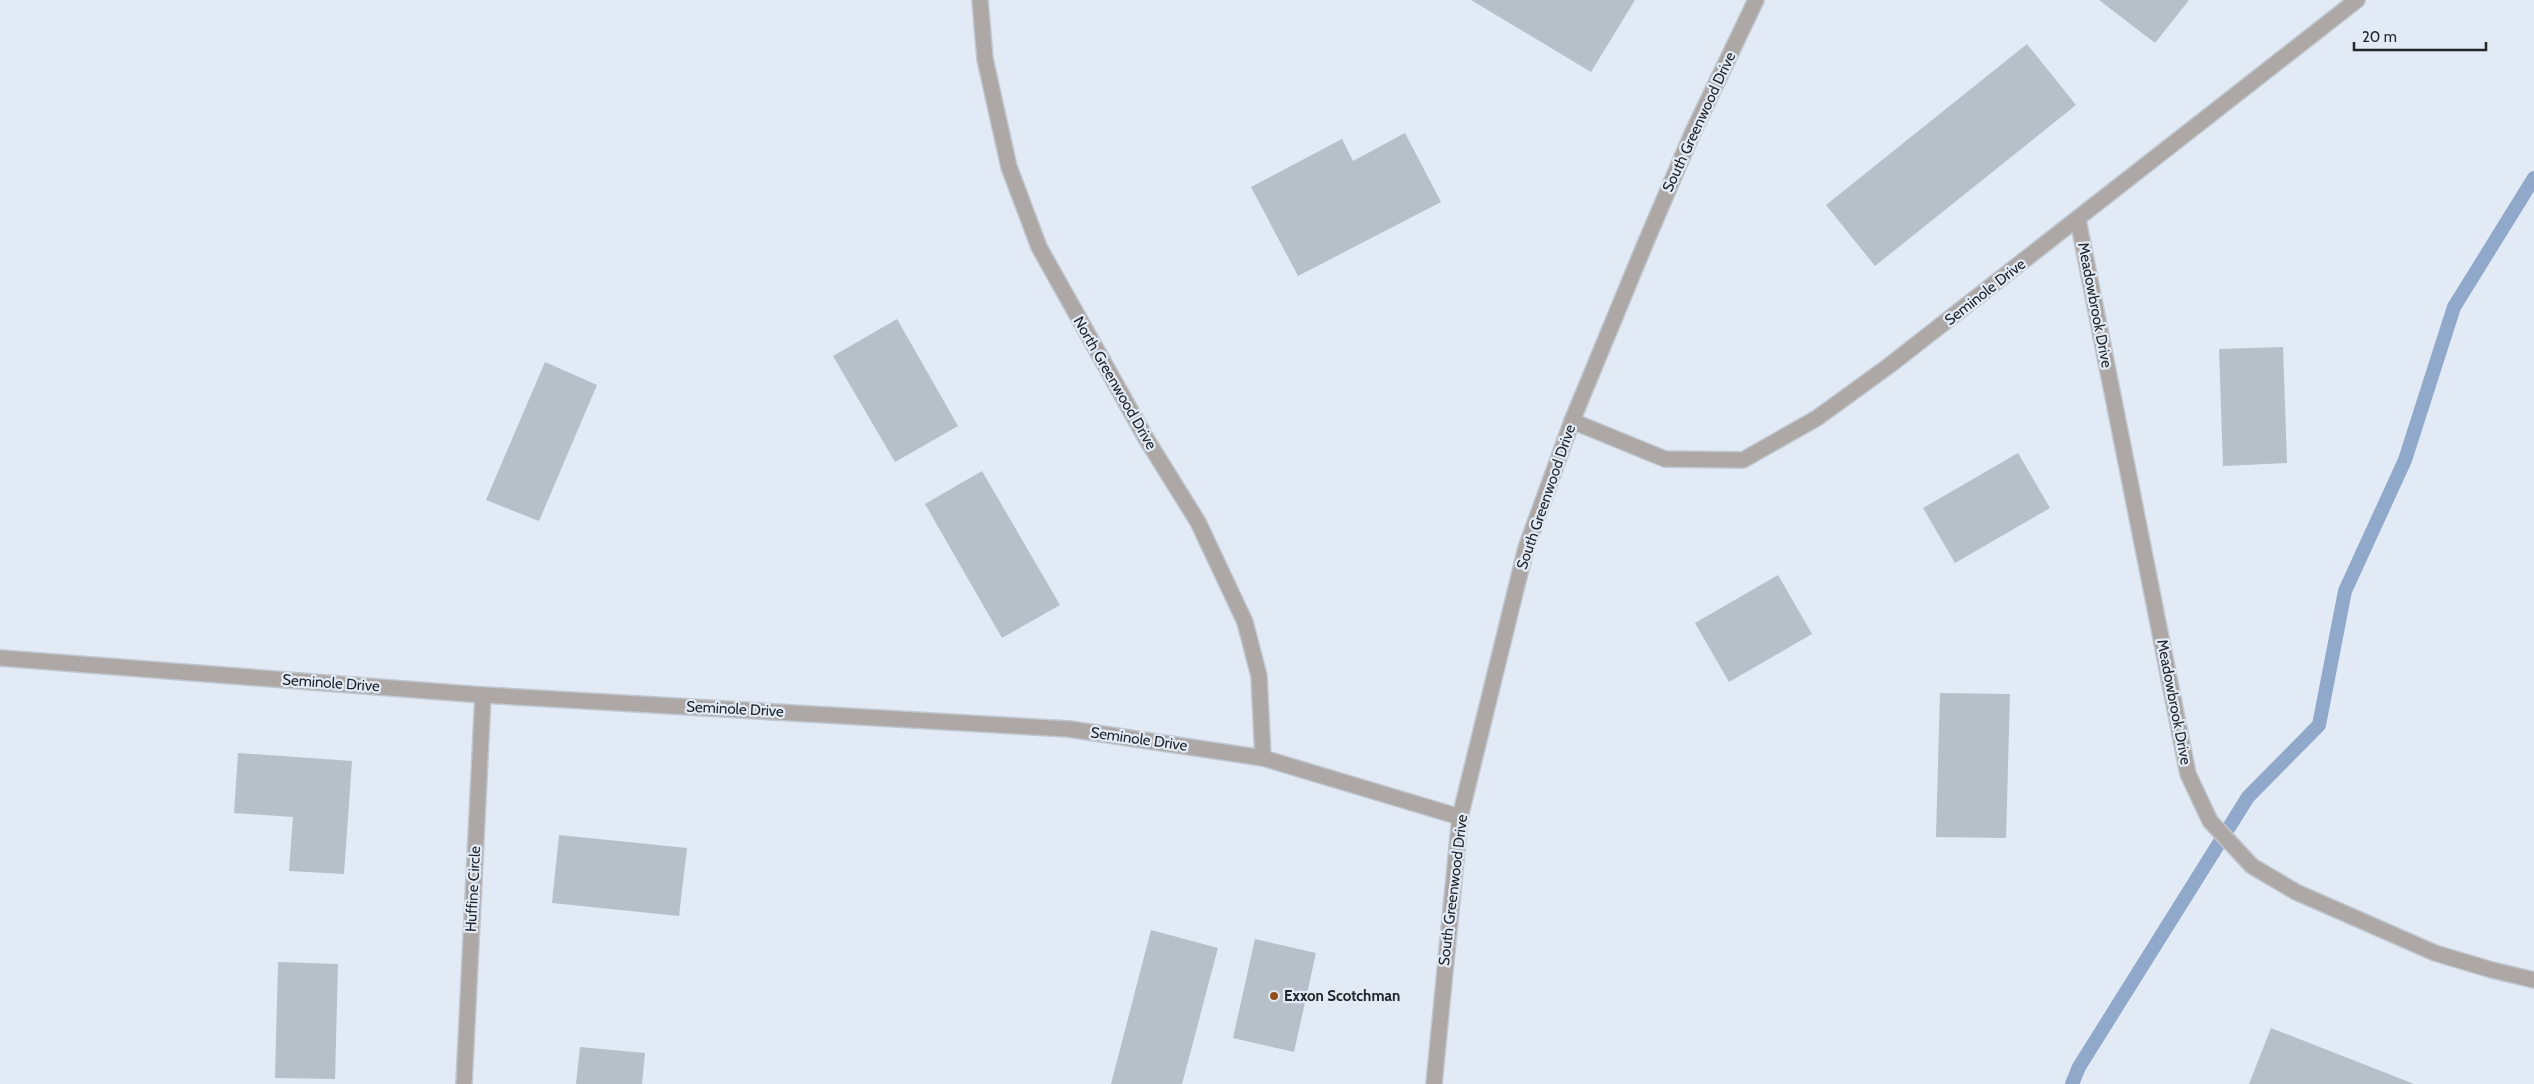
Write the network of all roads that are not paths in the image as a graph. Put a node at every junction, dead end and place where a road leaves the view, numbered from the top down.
1 (980, 0) edge
2 (1756, 0) edge
3 (2357, 0) edge
4 (2078, 220) junction
5 (1572, 421) junction
6 (0, 658) edge
7 (483, 694) junction
8 (1264, 758) junction
9 (1460, 818) junction
10 (2534, 980) edge
11 (464, 1084) edge
12 (1434, 1084) edge

1 - 8 street, North Greenwood Drive
2 - 5 street, South Greenwood Drive
3 - 4 street, Seminole Drive
4 - 5 street, Seminole Drive
4 - 10 street, Meadowbrook Drive
5 - 9 street, South Greenwood Drive
6 - 7 street, Seminole Drive
7 - 8 street, Seminole Drive
7 - 11 street, Huffine Circle
8 - 9 street, Seminole Drive
9 - 12 street, South Greenwood Drive

